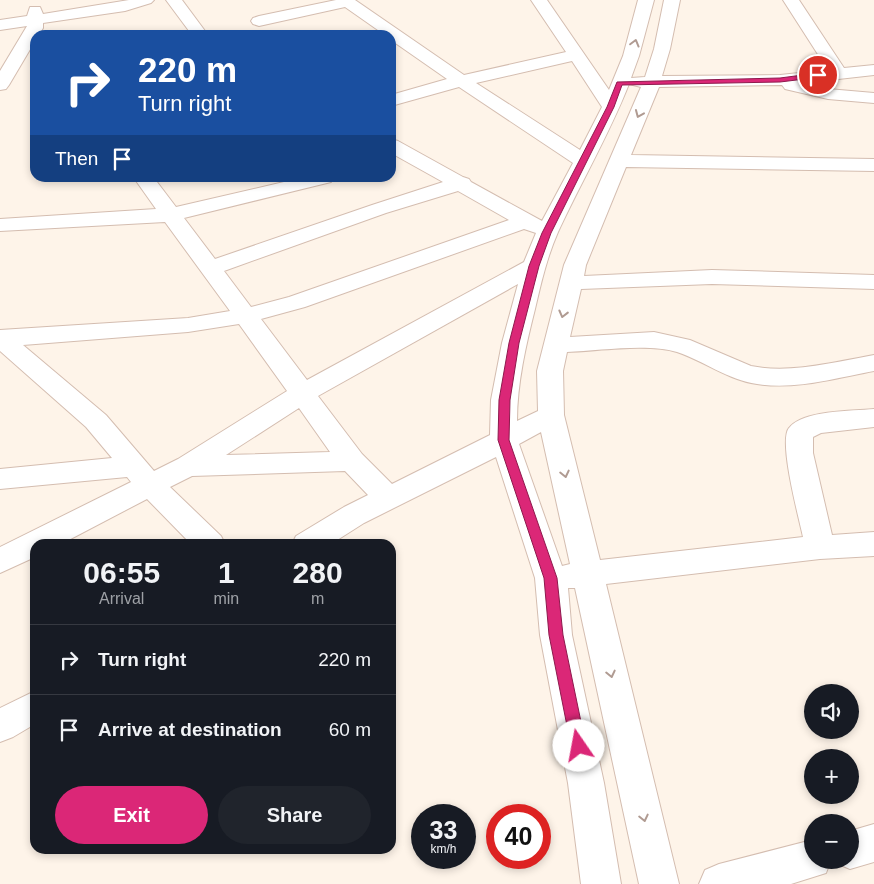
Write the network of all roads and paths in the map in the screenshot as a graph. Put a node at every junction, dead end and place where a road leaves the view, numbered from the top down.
1 (97, 0) edge
2 (146, 0) edge
3 (174, 0) edge
4 (538, 0) edge
5 (646, 0) edge
6 (672, 0) edge
7 (791, 0) edge
8 (347, 1) edge
9 (0, 16) edge
10 (259, 21) dead end
11 (36, 23) edge
12 (0, 25) edge
13 (196, 30) edge
14 (388, 30) edge
15 (30, 33) edge
16 (396, 35) edge
17 (576, 55) junction
18 (874, 70) edge
19 (839, 73) junction
20 (780, 80) junction
21 (461, 81) junction
22 (652, 82) junction
23 (619, 83) junction
24 (0, 85) edge
25 (865, 97) edge
26 (396, 100) edge
27 (610, 107) junction
28 (874, 116) edge
29 (396, 147) edge
30 (414, 156) junction
31 (396, 160) edge
32 (582, 160) junction
33 (619, 161) junction
34 (874, 165) edge
35 (147, 182) edge
36 (307, 182) edge
37 (462, 183) junction
38 (170, 215) junction
39 (526, 221) junction
40 (0, 225) edge
41 (547, 233) junction
42 (534, 266) junction
43 (210, 268) junction
44 (874, 282) edge
45 (571, 283) junction
46 (246, 316) junction
47 (1, 338) edge
48 (556, 345) junction
49 (874, 363) edge
50 (302, 394) junction
51 (551, 415) junction
52 (874, 418) edge
53 (504, 440) junction
54 (352, 460) junction
55 (188, 466) junction
56 (141, 475) junction
57 (0, 479) edge
58 (388, 498) junction
59 (36, 539) edge
60 (205, 539) edge
61 (315, 539) edge
62 (30, 543) edge
63 (874, 544) edge
64 (820, 547) junction
65 (0, 561) edge
66 (587, 574) junction
67 (551, 578) junction
68 (30, 709) edge
69 (0, 726) edge
70 (874, 843) edge
71 (859, 847) edge
72 (804, 861) edge
73 (601, 884) edge
74 (659, 884) edge
75 (719, 884) edge

1 - 11 street
2 - 11 street
3 - 13 street
4 - 17 street
23 -> 5 street
6 - 22 street
7 - 19 street
8 - 10 street
8 - 14 street
9 - 11 street
11 - 12 street
15 - 24 street
16 - 21 street
17 - 21 street
17 - 27 street
18 - 19 street
19 - 20 street
20 - 22 street
20 - 25 street
21 - 26 street
21 - 32 street
22 - 23 street
22 -> 33 street
23 - 27 street
25 - 28 street
27 - 32 street
29 - 30 street
30 - 31 street
30 - 37 street
32 - 41 street
33 - 34 street
33 - 45 street
35 - 38 street
36 - 38 street
37 - 39 street
37 - 43 street
38 - 40 street
38 - 43 street
39 - 41 street
39 - 46 street
41 - 42 street
42 - 50 street
42 - 53 street
43 - 46 street
44 - 45 street
45 -> 48 street
46 - 47 street
46 - 50 street
47 - 56 street
48 - 49 street
48 - 51 street
50 - 54 street
50 - 55 street
51 - 53 street
51 -> 66 street
52 - 64 street
53 - 58 street
53 - 67 street
54 - 55 street
54 - 58 street
55 - 56 street
56 - 57 street
56 - 59 street
56 - 60 street
58 - 61 street
62 - 65 street
63 - 64 street
64 - 66 street
66 - 67 street
66 -> 74 street
67 - 73 street
68 - 69 street
70 - 71 street
72 - 75 street

